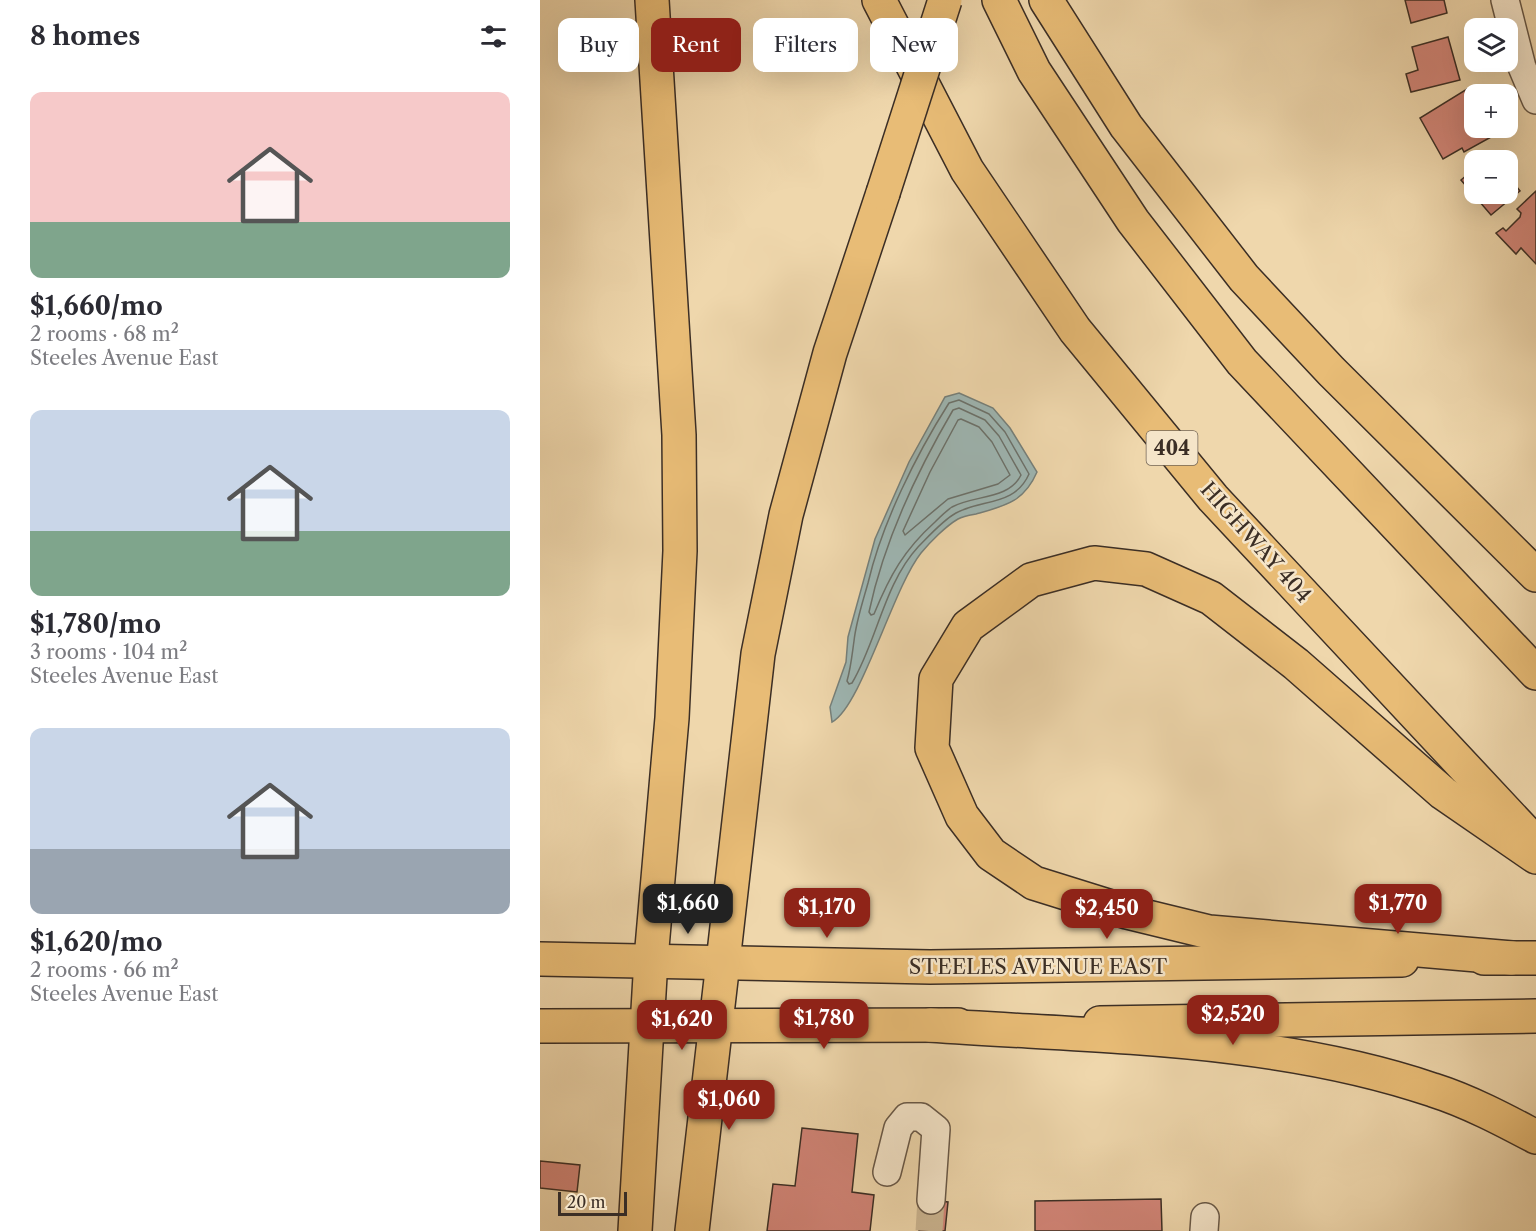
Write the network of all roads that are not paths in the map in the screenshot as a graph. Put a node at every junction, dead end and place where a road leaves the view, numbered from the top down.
1 (652, 0) edge
2 (879, 0) edge
3 (945, 0) edge
4 (999, 0) edge
5 (1046, 0) edge
6 (1504, 0) edge
7 (1536, 100) edge
8 (1536, 574) edge
9 (1536, 673) edge
10 (1536, 844) edge
11 (1536, 857) edge
12 (1524, 958) edge
13 (540, 959) edge
14 (651, 959) junction
15 (723, 962) junction
16 (1536, 1016) edge
17 (930, 1025) junction
18 (540, 1026) edge
19 (648, 1026) junction
20 (717, 1026) junction
21 (1536, 1137) edge
22 (887, 1172) dead end
23 (932, 1200) tunnel mouth
24 (634, 1231) edge
25 (692, 1231) edge

1 - 14 main road
2 - 10 main road, HIGHWAY 404 / 404
3 - 15 main road, bridge
4 - 9 main road
5 - 8 main road
6 - 7 street
11 - 12 main road
12 - 15 main road, STEELES AVENUE EAST
13 - 14 main road, STEELES AVENUE EAST
14 - 15 main road, STEELES AVENUE EAST
14 - 19 main road
15 - 20 main road
16 - 17 main road
17 - 20 main road
17 - 21 main road
18 - 19 main road
19 - 20 main road
19 - 24 main road
20 - 25 main road
22 - 23 street

